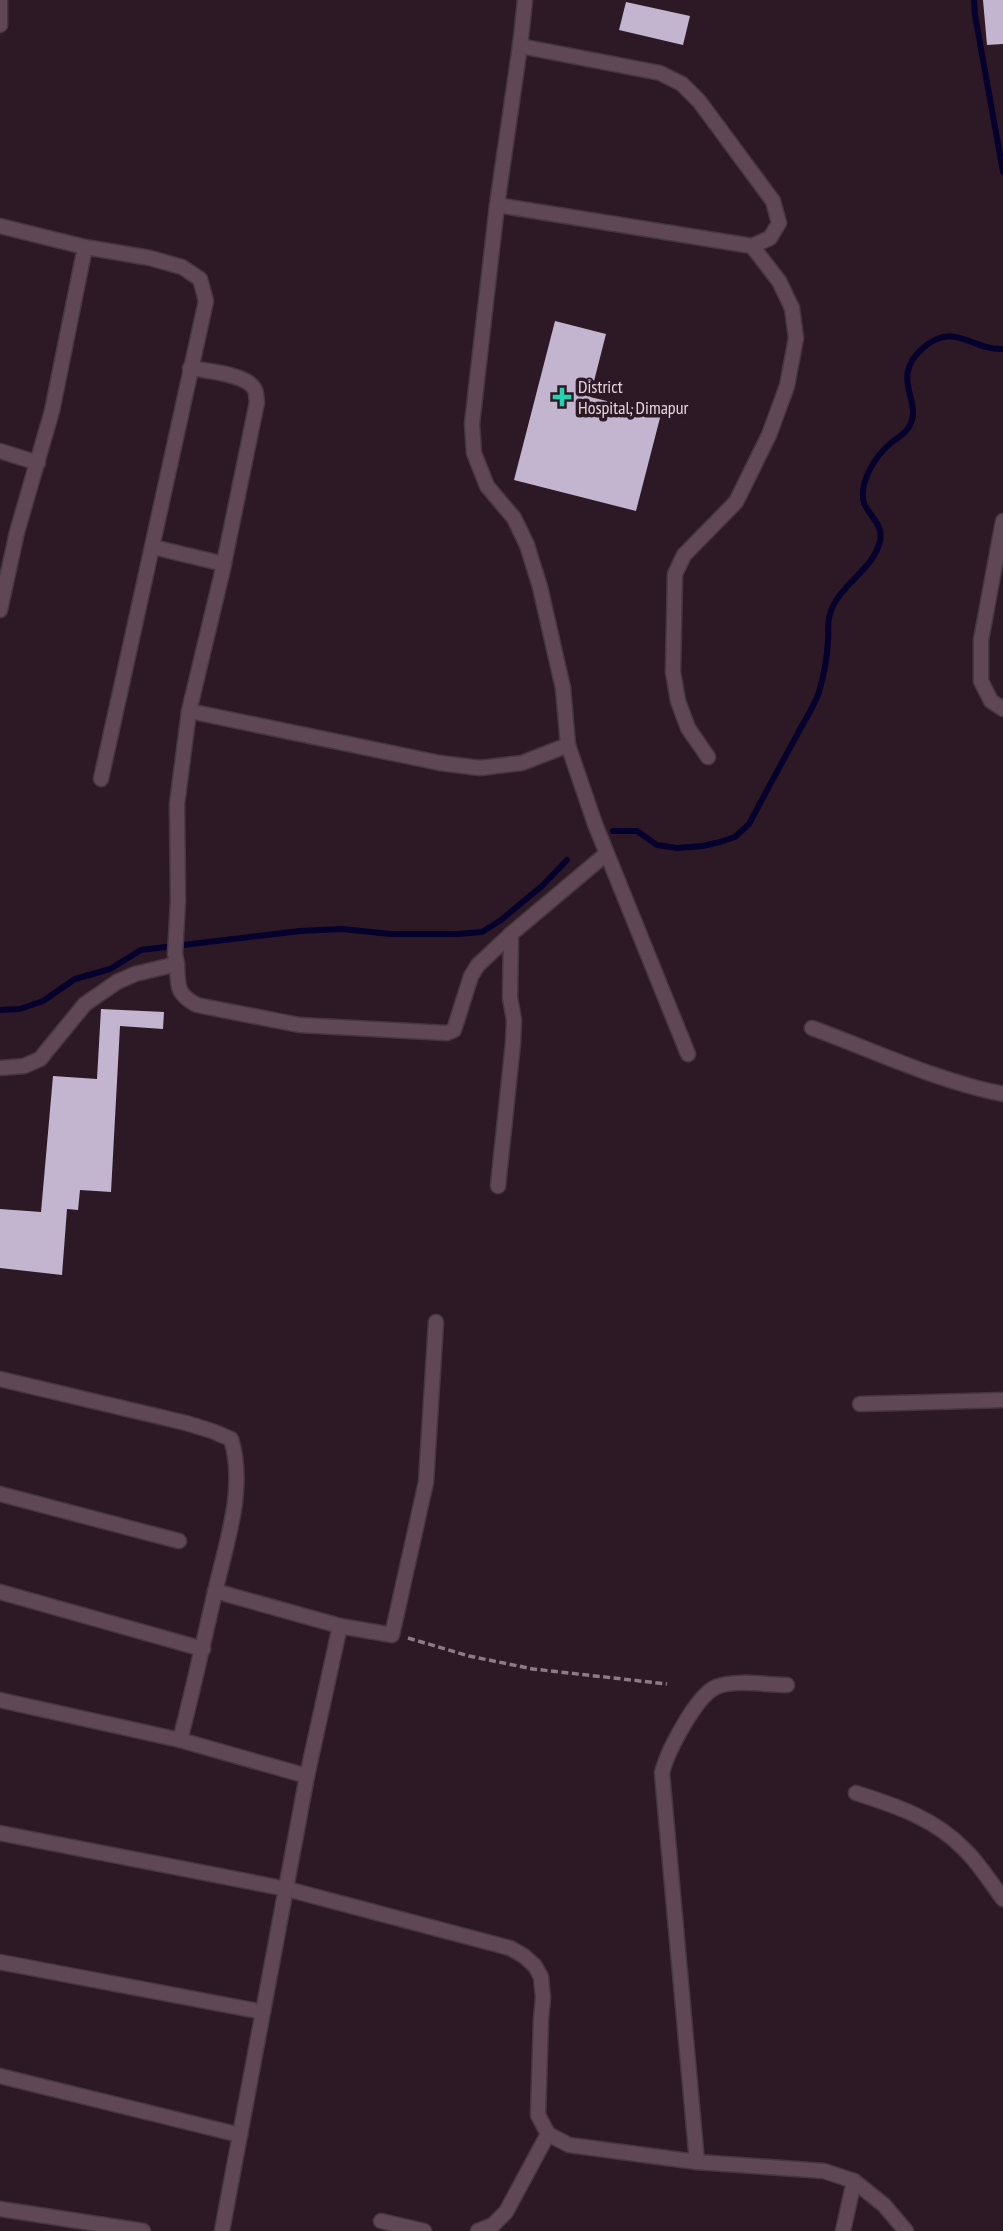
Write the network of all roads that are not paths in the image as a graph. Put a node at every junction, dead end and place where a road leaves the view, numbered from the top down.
1 (0, 0) edge
2 (525, 0) edge
3 (0, 25) edge
4 (520, 47) junction
5 (497, 205) junction
6 (0, 226) edge
7 (752, 246) junction
8 (85, 247) junction
9 (190, 368) junction
10 (0, 451) edge
11 (38, 463) junction
12 (1003, 521) edge
13 (153, 547) junction
14 (224, 564) junction
15 (0, 610) edge
16 (1003, 709) edge
17 (190, 711) junction
18 (568, 745) junction
19 (708, 757) dead end
20 (102, 779) dead end
21 (607, 854) junction
22 (511, 934) junction
23 (176, 959) junction
24 (811, 1028) dead end
25 (688, 1054) dead end
26 (0, 1068) edge
27 (1003, 1094) edge
28 (498, 1186) dead end
29 (436, 1322) dead end
30 (0, 1379) edge
31 (1003, 1400) edge
32 (860, 1404) dead end
33 (0, 1494) edge
34 (179, 1541) dead end
35 (215, 1591) junction
36 (0, 1592) edge
37 (340, 1626) junction
38 (203, 1649) junction
39 (787, 1685) dead end
40 (0, 1700) edge
41 (180, 1740) junction
42 (307, 1776) junction
43 (856, 1793) dead end
44 (0, 1833) edge
45 (287, 1889) junction
46 (1003, 1899) edge
47 (0, 1962) edge
48 (263, 2012) junction
49 (0, 2076) edge
50 (548, 2134) junction
51 (240, 2135) junction
52 (697, 2162) junction
53 (854, 2181) junction
54 (0, 2209) edge
55 (381, 2221) dead end
56 (143, 2231) edge
57 (222, 2231) edge
58 (424, 2231) edge
59 (478, 2231) edge
60 (843, 2231) edge
61 (906, 2231) edge

1 - 3 street
2 - 4 street
4 - 5 street
4 - 7 street
5 - 7 street
5 - 18 street
6 - 8 street
7 - 19 street
8 - 9 street
8 - 11 street
9 - 13 street
9 - 14 street
10 - 11 street
11 - 15 street
12 - 16 street
13 - 14 street
13 - 20 street
14 - 17 street
17 - 18 street
17 - 23 street
18 - 21 street
21 - 22 street
21 - 25 street
22 - 23 street
22 - 28 street
23 - 26 street
24 - 27 street
29 - 37 street
30 - 35 street
31 - 32 street
33 - 34 street
35 - 37 street
35 - 38 street
36 - 38 street
37 - 42 street
38 - 41 street
39 - 52 street
40 - 41 street
41 - 42 street
42 - 45 street
43 - 46 street
44 - 45 street
45 - 48 street
45 - 50 street
47 - 48 street
48 - 51 street
49 - 51 street
50 - 52 street
50 - 59 street
51 - 57 street
52 - 53 street
53 - 60 street
53 - 61 street
54 - 56 street
55 - 58 street

